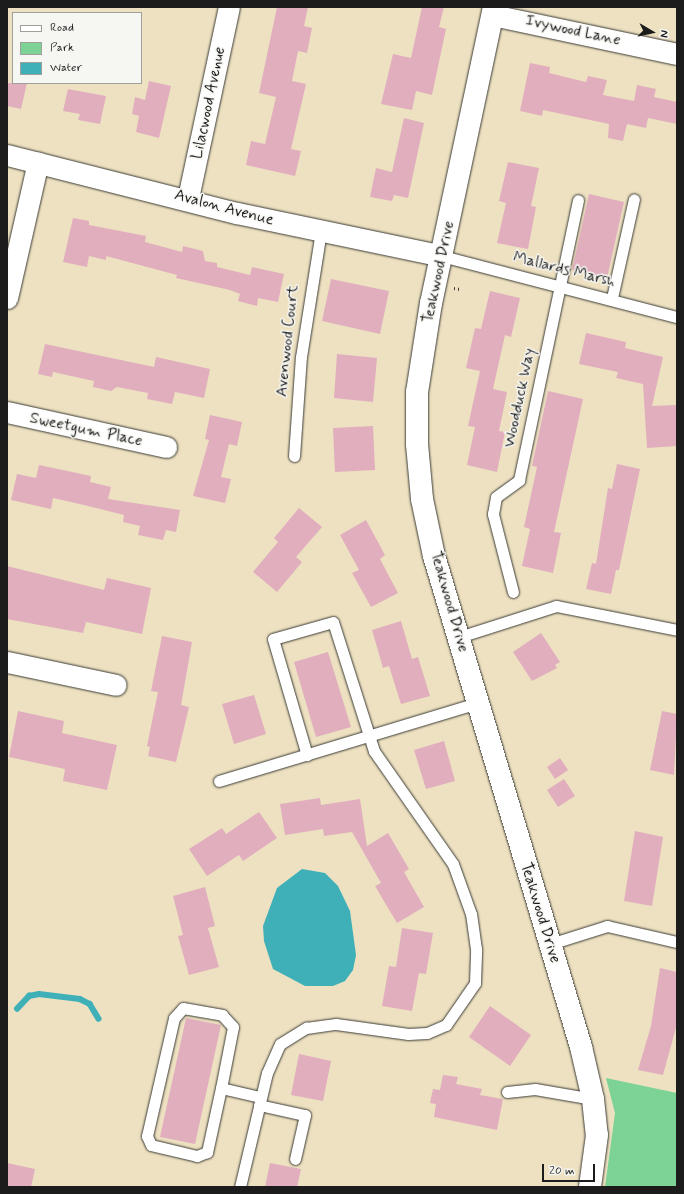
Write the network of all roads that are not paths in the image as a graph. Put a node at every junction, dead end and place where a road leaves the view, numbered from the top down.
1 (229, 7) edge
2 (493, 11) edge
3 (677, 54) edge
4 (7, 155) edge
5 (38, 162) junction
6 (188, 198) junction
7 (634, 199) dead end
8 (578, 200) dead end
9 (321, 231) junction
10 (442, 256) junction
11 (562, 285) junction
12 (7, 298) edge
13 (612, 298) junction
14 (677, 316) edge
15 (7, 412) edge
16 (166, 447) dead end
17 (294, 456) dead end
18 (513, 592) dead end
19 (677, 630) edge
20 (459, 637) junction
21 (7, 662) edge
22 (116, 686) dead end
23 (478, 703) junction
24 (367, 737) junction
25 (307, 755) junction
26 (219, 782) dead end
27 (677, 942) edge
28 (550, 944) junction
29 (221, 1088) junction
30 (507, 1092) dead end
31 (593, 1099) junction
32 (260, 1101) junction
33 (295, 1159) dead end
34 (240, 1187) edge
35 (590, 1187) edge

1 - 6 street, Lilacwood Avenue
2 - 3 street, Ivywood Lane
2 - 10 street, Teakwood Drive
4 - 5 street, Avalon Avenue
5 - 6 street, Avalon Avenue
5 - 12 street
6 - 9 street, Avalon Avenue
7 - 13 lane
8 - 11 lane, Woodduck Way
9 - 10 street, Avalon Avenue
9 - 17 lane, Avenwood Court
10 - 11 lane, Mallards Marsh
10 - 20 street, Teakwood Drive
11 - 13 lane, Mallards Marsh
11 - 18 lane, Woodduck Way
13 - 14 lane, Mallards Marsh
15 - 16 street, Sweetgum Place
19 - 20 lane
20 - 23 street, Teakwood Drive
21 - 22 street
23 - 24 lane
23 - 28 street, Teakwood Drive
24 - 25 lane
24 - 25 lane
24 - 32 lane
25 - 26 lane
27 - 28 lane
28 - 31 street, Teakwood Drive
29 - 29 lane
29 - 32 lane
30 - 31 lane
31 - 35 street, Teakwood Drive
32 - 33 lane
32 - 34 lane

